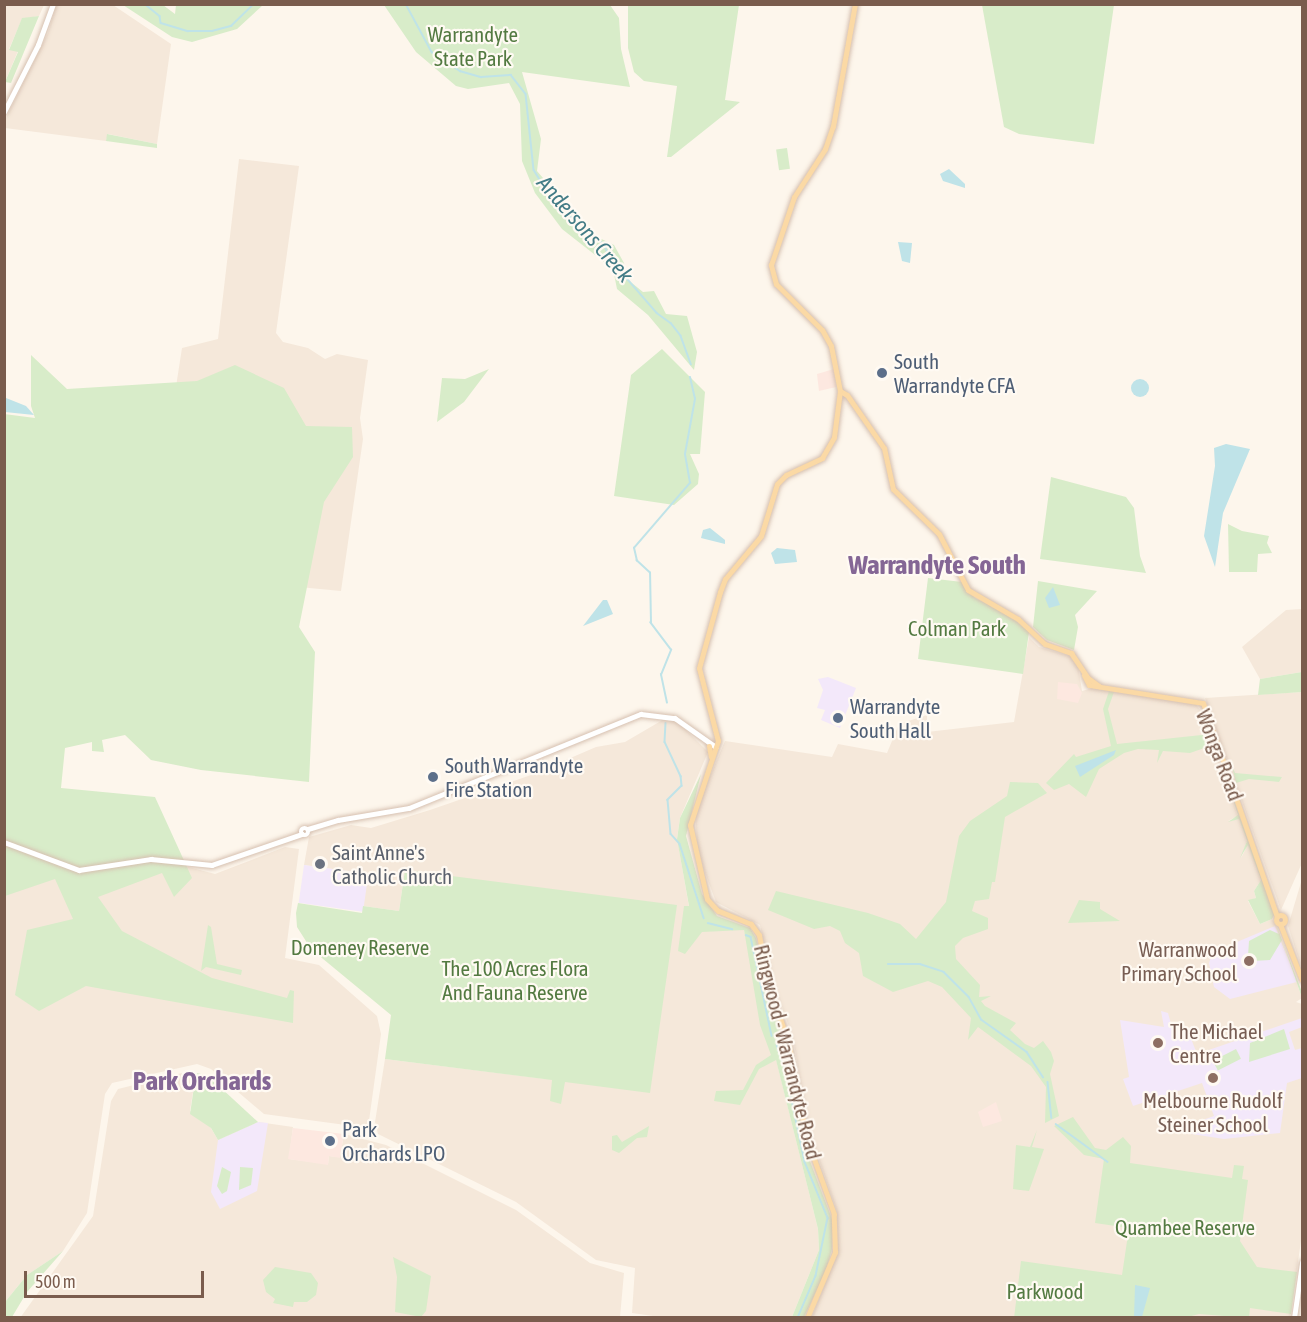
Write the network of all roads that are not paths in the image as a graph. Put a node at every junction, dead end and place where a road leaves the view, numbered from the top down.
1 (53, 4) edge
2 (855, 4) edge
3 (4, 112) edge
4 (840, 392) junction
5 (848, 398) junction
6 (839, 400) junction
7 (704, 738) junction
8 (718, 738) junction
9 (713, 747) junction
10 (4, 842) edge
11 (1302, 980) edge
12 (1302, 1263) edge
13 (807, 1317) edge
14 (1294, 1317) edge

1 - 3 main road
2 - 4 main road
4 - 5 main road
4 - 6 main road
5 - 6 main road
5 - 11 main road, Wonga Road
6 - 8 main road
7 - 8 main road
7 - 9 main road
7 - 10 main road
8 - 9 main road
9 - 13 main road, Ringwood - Warrandyte Road
12 - 14 main road

